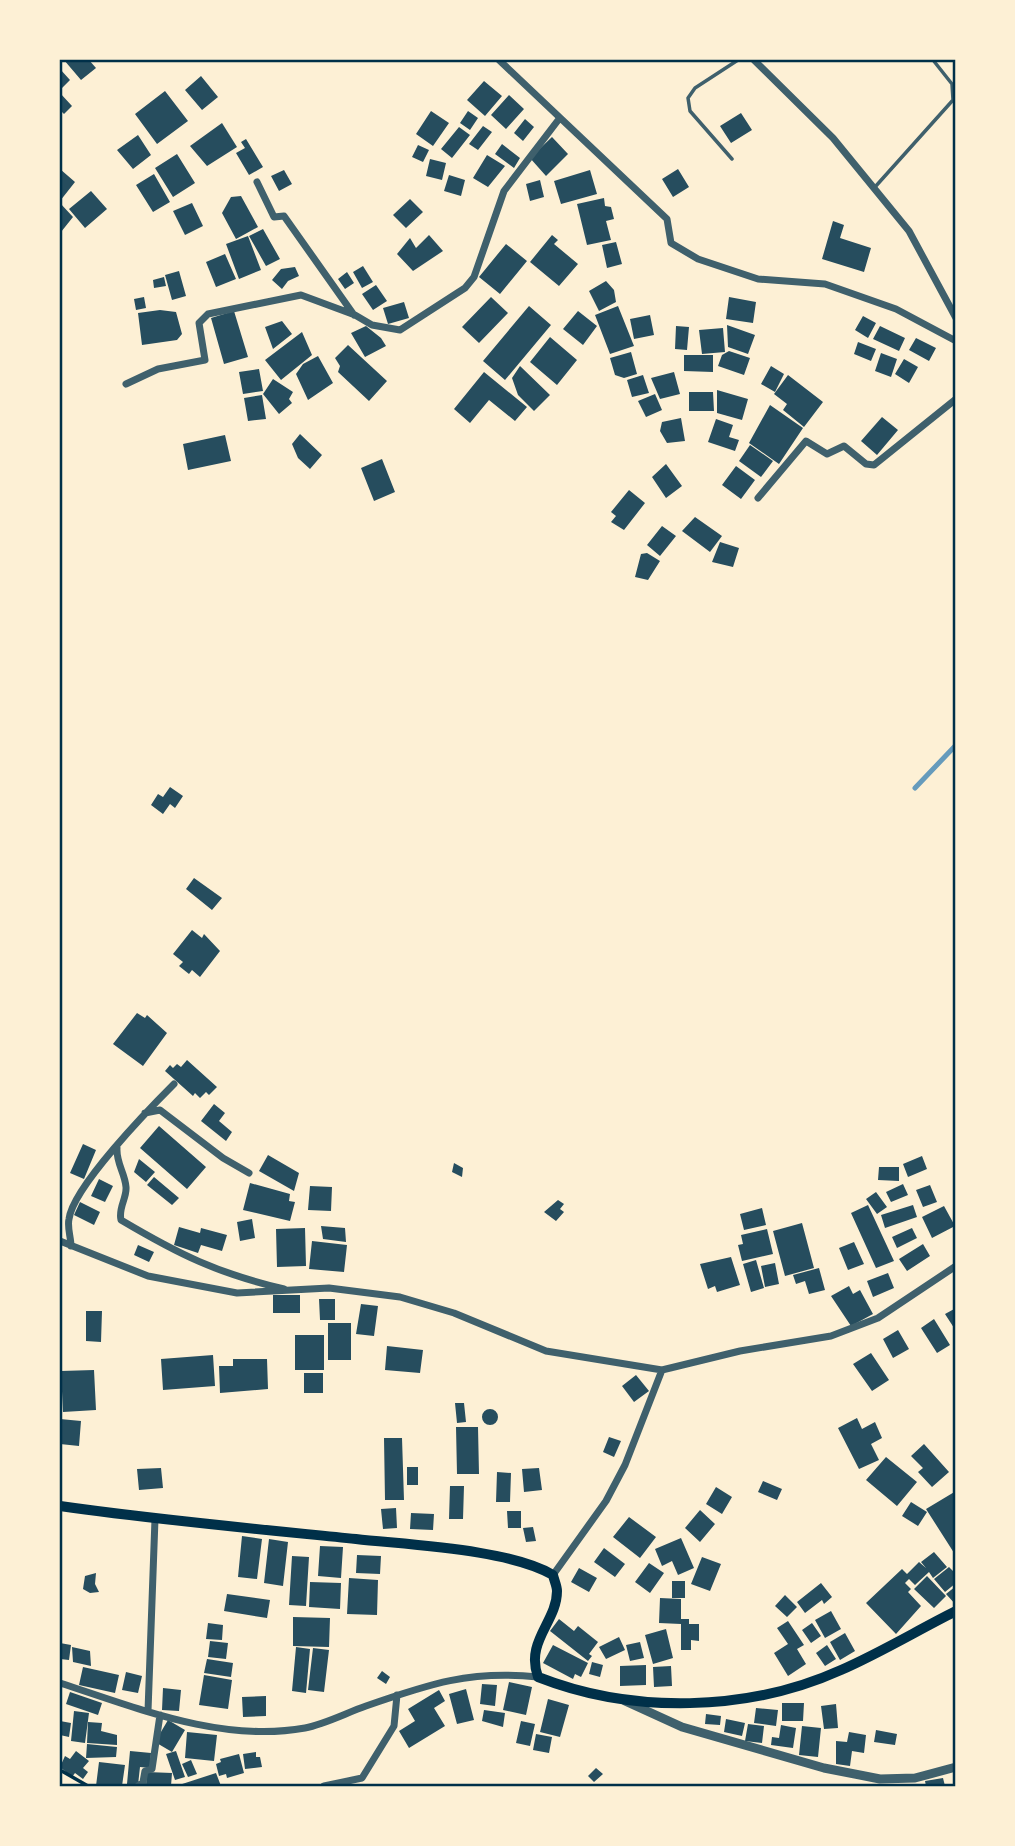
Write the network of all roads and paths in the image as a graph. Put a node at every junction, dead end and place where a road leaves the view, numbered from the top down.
1 (499, 60) edge
2 (738, 60) edge
3 (754, 60) edge
4 (933, 60) edge
5 (559, 119) junction
6 (732, 159) dead end
7 (257, 182) dead end
8 (873, 188) junction
9 (355, 315) junction
10 (956, 318) edge
11 (956, 341) edge
12 (125, 384) dead end
13 (956, 399) edge
14 (758, 498) dead end
15 (174, 1084) dead end
16 (145, 1113) junction
17 (117, 1148) junction
18 (249, 1173) dead end
19 (60, 1241) edge
20 (71, 1246) junction
21 (956, 1266) edge
22 (291, 1291) junction
23 (662, 1370) junction
24 (60, 1506) edge
25 (155, 1519) junction
26 (553, 1575) junction
27 (956, 1611) edge
28 (538, 1677) junction
29 (60, 1684) edge
30 (397, 1695) junction
31 (624, 1701) junction
32 (148, 1711) junction
33 (160, 1715) junction
34 (956, 1767) edge
35 (60, 1770) edge
36 (88, 1787) edge
37 (138, 1787) edge
38 (324, 1787) edge

1 - 5 street
2 - 6 lane
3 - 8 street
4 - 8 lane
5 - 9 street
5 - 11 street
7 - 9 street
8 - 10 street
9 - 12 street
13 - 14 street
15 - 16 street
16 - 17 street
16 - 18 street
17 - 20 street
17 - 22 street
19 - 20 street
20 - 22 street
21 - 23 street
22 - 23 street
23 - 26 street
24 - 25 main road
25 - 26 main road
25 - 32 street
26 - 28 main road
27 - 31 main road
28 - 30 street
28 - 31 main road
29 - 32 street
30 - 33 street
30 - 38 street
31 - 34 street
32 - 33 street
33 - 37 street
35 - 36 path

